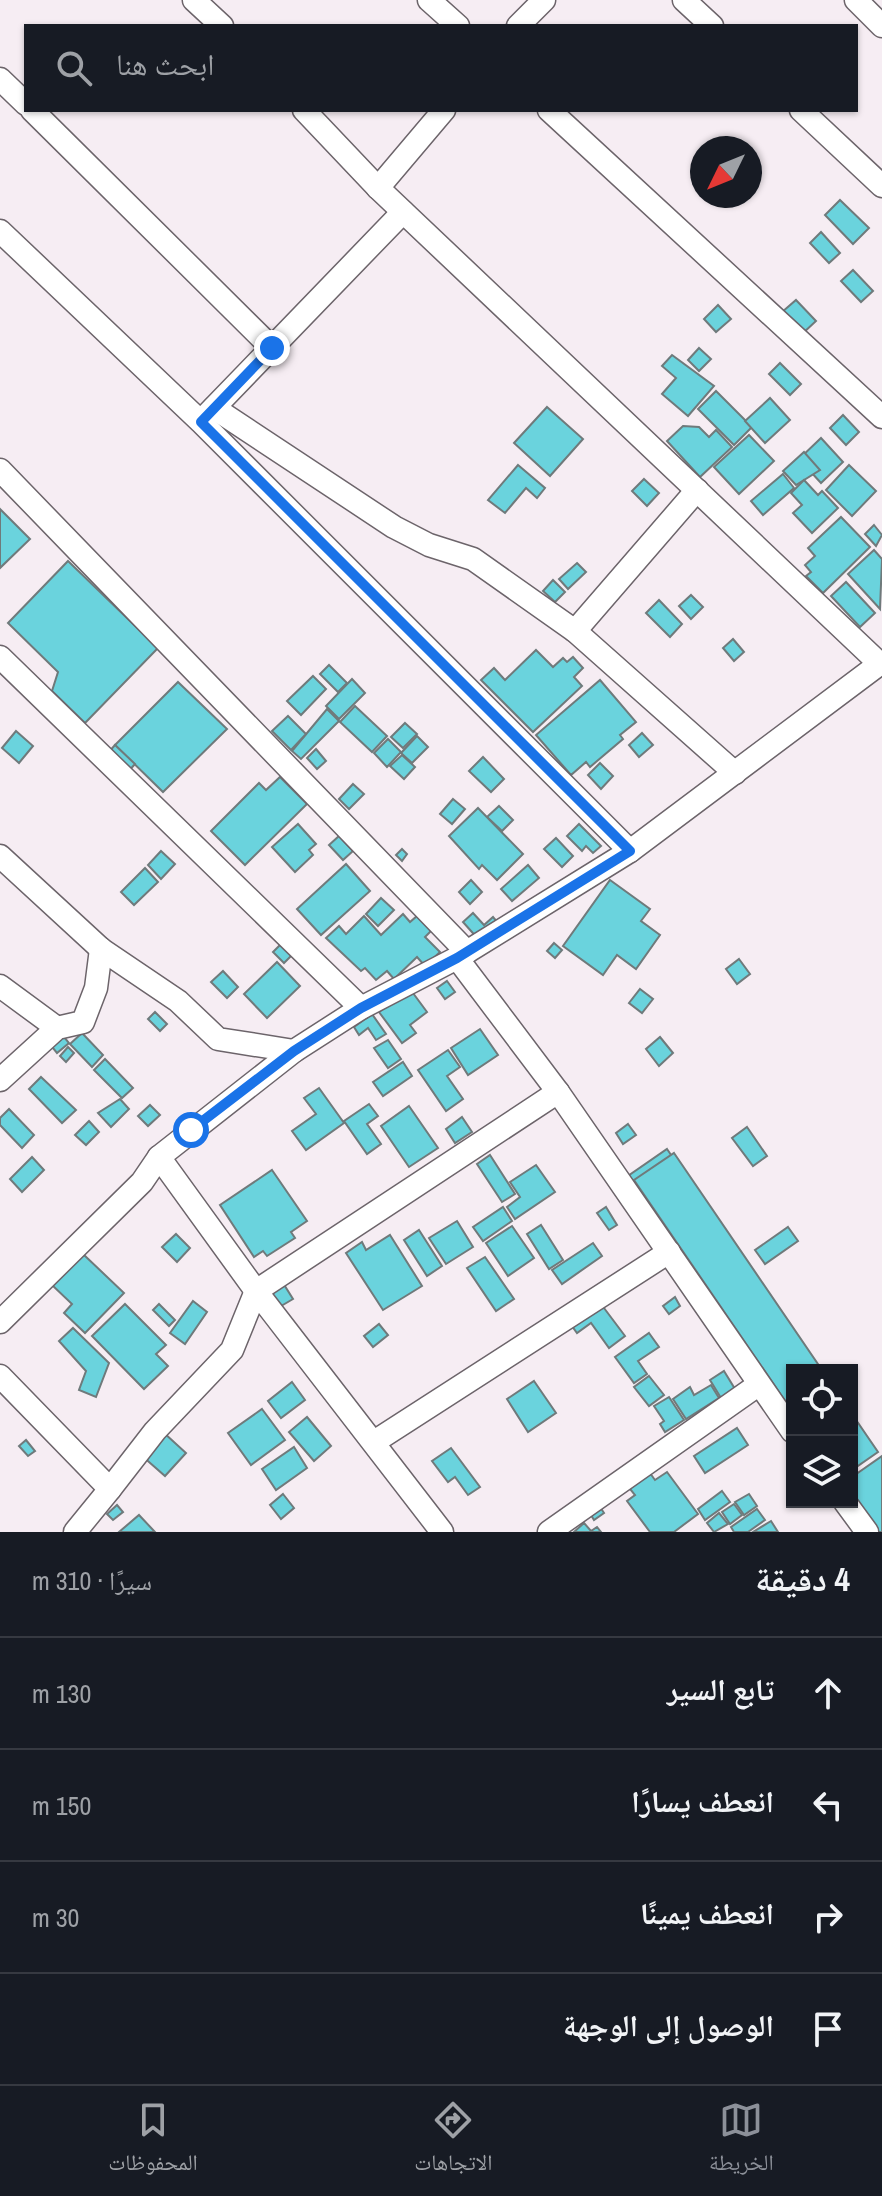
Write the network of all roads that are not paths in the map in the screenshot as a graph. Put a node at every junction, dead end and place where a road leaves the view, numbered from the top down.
1 (194, 0) edge
2 (429, 0) edge
3 (544, 0) edge
4 (684, 0) edge
5 (856, 0) edge
6 (220, 24) edge
7 (456, 24) edge
8 (520, 24) edge
9 (710, 24) edge
10 (882, 26) edge
11 (0, 79) edge
12 (24, 102) edge
13 (34, 112) edge
14 (306, 112) edge
15 (442, 112) edge
16 (551, 112) edge
17 (803, 112) edge
18 (882, 186) edge
19 (378, 188) junction
20 (403, 212) junction
21 (0, 231) edge
22 (272, 348) junction
23 (207, 415) junction
24 (882, 417) edge
25 (0, 470) edge
26 (697, 490) junction
27 (575, 631) junction
28 (0, 657) edge
29 (881, 663) edge
30 (735, 773) junction
31 (630, 851) junction
32 (0, 856) edge
33 (101, 949) junction
34 (462, 955) junction
35 (0, 986) edge
36 (361, 1008) junction
37 (57, 1028) junction
38 (294, 1051) junction
39 (0, 1080) edge
40 (558, 1092) junction
41 (159, 1157) junction
42 (669, 1252) junction
43 (256, 1291) junction
44 (0, 1322) edge
45 (0, 1376) edge
46 (758, 1385) junction
47 (786, 1423) edge
48 (374, 1442) junction
49 (110, 1489) junction
50 (849, 1508) edge
51 (75, 1532) edge
52 (442, 1532) edge
53 (549, 1532) edge
54 (867, 1532) edge

1 - 6 street
2 - 7 street
3 - 8 street
4 - 9 street
5 - 10 street
11 - 12 street
13 - 22 street
14 - 19 street
15 - 19 street
16 - 24 street
17 - 18 street
19 - 20 street
20 - 22 street
20 - 26 street
21 - 23 street
22 - 23 street
23 - 27 street
23 - 31 street
25 - 34 street
26 - 27 street
26 - 29 street
27 - 30 street
28 - 36 street
29 - 30 street
30 - 31 street
31 - 34 street
32 - 33 street
33 - 37 street
33 - 38 street
34 - 36 street
34 - 40 street
35 - 37 street
36 - 38 street
37 - 39 street
38 - 41 street
40 - 42 street
40 - 43 street
41 - 43 street
41 - 44 street
42 - 46 street
42 - 48 street
43 - 48 street
43 - 49 street
45 - 49 street
46 - 47 street
46 - 53 street
48 - 52 street
49 - 51 street
50 - 54 street

